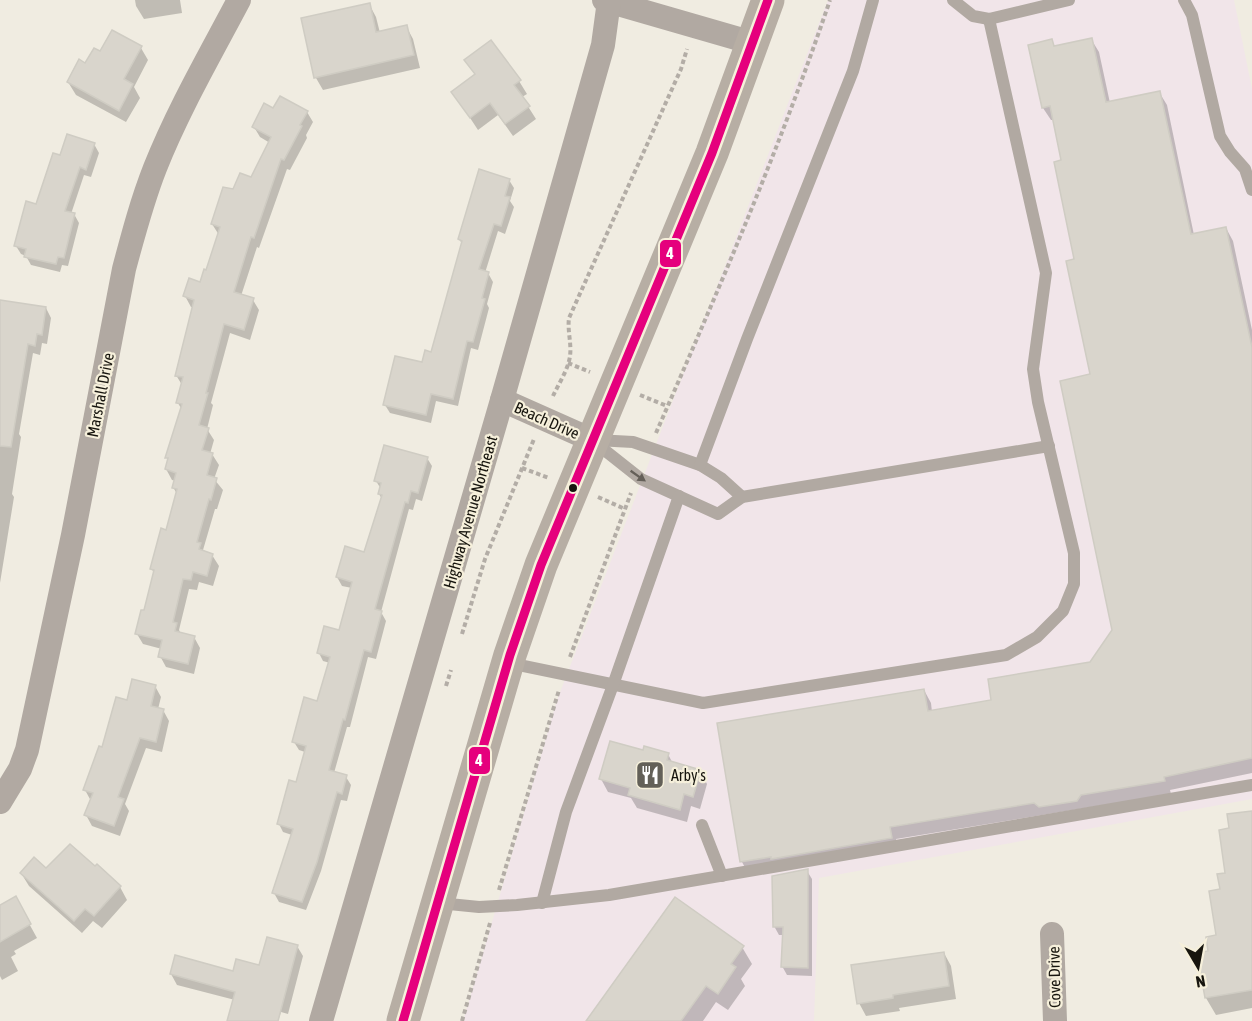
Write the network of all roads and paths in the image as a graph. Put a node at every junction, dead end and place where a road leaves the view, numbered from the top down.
1 (239, 0) edge
2 (768, 0) edge
3 (830, 0) edge
4 (873, 0) edge
5 (953, 0) edge
6 (1069, 0) edge
7 (1184, 0) edge
8 (607, 1) edge
9 (989, 19) junction
10 (698, 27) junction
11 (753, 43) junction
12 (1252, 190) edge
13 (502, 400) junction
14 (542, 418) junction
15 (592, 440) junction
16 (1049, 446) junction
17 (649, 448) junction
18 (700, 465) junction
19 (638, 476) junction
20 (679, 496) junction
21 (742, 497) junction
22 (459, 641) dead end
23 (454, 660) dead end
24 (508, 663) junction
25 (563, 675) junction
26 (613, 685) junction
27 (444, 690) dead end
28 (1252, 786) edge
29 (0, 802) edge
30 (702, 825) dead end
31 (722, 876) junction
32 (438, 903) junction
33 (542, 903) junction
34 (495, 906) junction
35 (1052, 934) dead end
36 (321, 1021) edge
37 (403, 1021) edge
38 (462, 1021) edge
39 (1054, 1021) edge

1 - 29 street, Marshall Drive
2 - 11 highway
3 - 17 path
4 - 18 lane
5 - 9 lane
6 - 9 lane
7 - 12 lane
8 - 10 street
8 - 13 street, Highway Avenue Northeast
9 - 16 lane
10 - 11 street
10 - 14 path
11 - 15 highway
13 - 14 street, Beach Drive
13 - 36 street, Highway Avenue Northeast
14 - 15 street, Beach Drive
14 - 22 path
15 - 17 lane
15 - 19 lane
15 - 24 highway
16 - 21 lane
16 - 26 lane
17 - 18 lane
18 - 21 lane
19 -> 20 lane
19 - 25 path
20 - 21 lane
20 - 26 lane
23 - 27 path
24 - 25 lane
24 - 32 highway
25 - 26 lane
25 - 34 path
26 - 33 lane
28 - 31 lane
30 - 31 lane
31 - 33 lane
32 - 34 lane
32 - 37 highway
33 - 34 lane
34 - 38 path
35 - 39 street, Cove Drive

